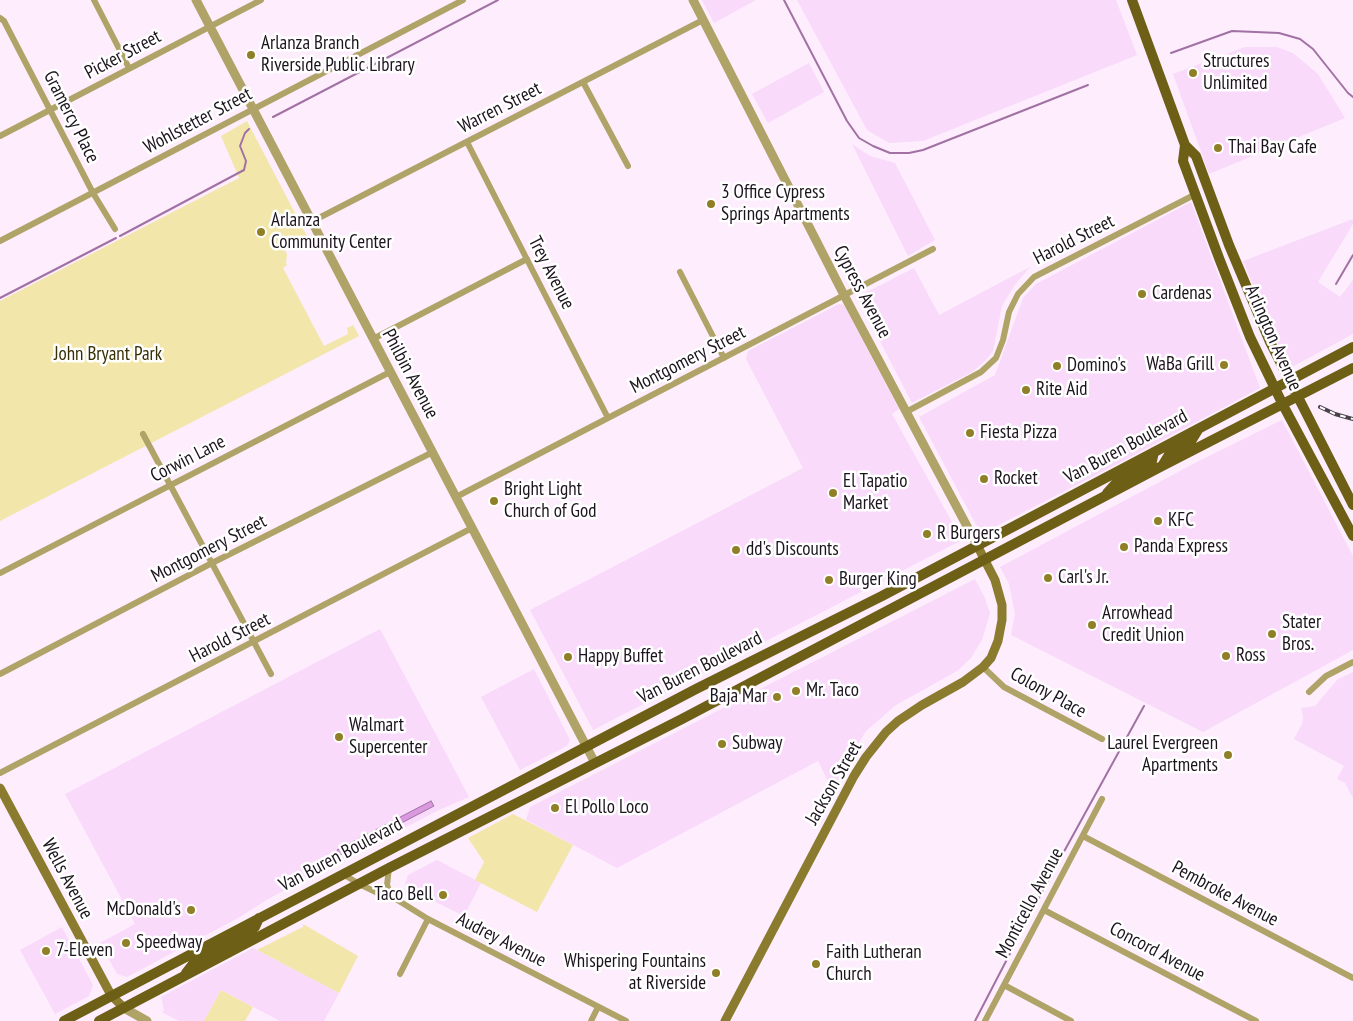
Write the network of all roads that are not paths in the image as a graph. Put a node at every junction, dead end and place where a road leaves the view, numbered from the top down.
1 (94, 0) edge
2 (196, 0) edge
3 (261, 0) edge
4 (463, 0) edge
5 (693, 0) edge
6 (1132, 0) edge
7 (0, 18) edge
8 (703, 20) junction
9 (210, 26) junction
10 (130, 68) junction
11 (583, 82) junction
12 (254, 109) junction
13 (50, 110) junction
14 (0, 136) edge
15 (466, 142) junction
16 (1185, 145) junction
17 (628, 166) dead end
18 (93, 193) junction
19 (1196, 194) junction
20 (311, 222) junction
21 (1223, 228) junction
22 (115, 229) dead end
23 (0, 241) edge
24 (933, 248) dead end
25 (527, 259) junction
26 (680, 272) dead end
27 (844, 295) junction
28 (373, 339) junction
29 (1353, 347) edge
30 (724, 358) junction
31 (1353, 368) edge
32 (390, 372) junction
33 (1289, 380) junction
34 (1275, 388) junction
35 (1298, 398) junction
36 (1284, 404) junction
37 (906, 412) junction
38 (608, 418) junction
39 (1200, 428) junction
40 (143, 434) dead end
41 (433, 452) junction
42 (1154, 452) junction
43 (1162, 466) junction
44 (171, 485) junction
45 (456, 497) junction
46 (1103, 497) junction
47 (1353, 505) edge
48 (472, 528) junction
49 (1353, 536) edge
50 (977, 545) junction
51 (985, 560) junction
52 (212, 563) junction
53 (0, 573) edge
54 (255, 642) junction
55 (787, 644) junction
56 (794, 659) junction
57 (1353, 662) edge
58 (983, 667) junction
59 (0, 674) edge
60 (271, 674) dead end
61 (1309, 692) dead end
62 (1102, 739) dead end
63 (586, 747) junction
64 (595, 763) junction
65 (0, 773) edge
66 (0, 788) edge
67 (1102, 799) dead end
68 (1083, 836) junction
69 (389, 868) junction
70 (343, 874) junction
71 (359, 884) junction
72 (391, 896) junction
73 (1044, 910) junction
74 (259, 918) junction
75 (428, 919) junction
76 (400, 974) dead end
77 (183, 977) junction
78 (1353, 978) edge
79 (1004, 985) junction
80 (111, 995) junction
81 (598, 1007) junction
82 (124, 1008) junction
83 (64, 1021) edge
84 (99, 1021) edge
85 (148, 1021) edge
86 (591, 1021) edge
87 (626, 1021) edge
88 (725, 1021) edge
89 (985, 1021) edge
90 (1071, 1021) edge
91 (1256, 1021) edge

1 - 10 street
2 - 9 street, Philbin Avenue
3 - 9 street, Picker Street
4 - 12 street, Wohlstetter Street
5 - 8 street, Cypress Avenue
6 - 16 main road, Arlington Avenue
7 - 13 street, Gramercy Place
8 - 11 street, Warren Street
8 - 27 street, Cypress Avenue
9 - 10 street, Picker Street
9 - 12 street, Philbin Avenue
10 - 13 street, Picker Street
11 - 15 street, Warren Street
11 - 17 street
12 - 18 street, Wohlstetter Street
12 - 20 street, Philbin Avenue
13 - 14 street, Picker Street
13 - 18 street, Gramercy Place
15 - 20 street, Warren Street
15 - 25 street, Trey Avenue
16 - 19 main road, Arlington Avenue
16 - 21 main road, Arlington Avenue
18 - 22 street, Gramercy Place
18 - 23 street, Wohlstetter Street
19 - 21 main road
19 - 34 main road, Arlington Avenue
19 - 37 street, Harold Street
20 - 28 street, Philbin Avenue
21 - 33 main road, Arlington Avenue
24 - 27 street, Montgomery Street
25 - 28 street
25 - 38 street, Trey Avenue
26 - 30 street
27 - 30 street, Montgomery Street
27 - 37 street, Cypress Avenue
28 - 32 street, Philbin Avenue
29 - 33 main road, Van Buren Boulevard
30 - 38 street, Montgomery Street
31 - 35 main road, Van Buren Boulevard
32 - 41 street, Philbin Avenue
32 - 44 street, Corwin Lane
33 - 34 main road, Van Buren Boulevard
33 - 35 main road, Arlington Avenue
34 - 36 main road, Arlington Avenue
34 - 39 main road, Van Buren Boulevard
35 - 36 main road, Van Buren Boulevard
35 - 47 main road, Arlington Avenue
36 - 43 main road, Van Buren Boulevard
36 - 49 main road, Arlington Avenue
37 - 50 street, Cypress Avenue
38 - 45 street, Montgomery Street
39 - 42 main road, Van Buren Boulevard
39 - 43 main road
40 - 44 street
41 - 45 street, Philbin Avenue
41 - 52 street, Montgomery Street
42 - 46 main road
42 - 50 main road, Van Buren Boulevard
43 - 46 main road, Van Buren Boulevard
44 - 52 street
44 - 53 street, Corwin Lane
45 - 48 street, Philbin Avenue
46 - 51 main road, Van Buren Boulevard
48 - 54 street, Harold Street
48 - 63 street, Philbin Avenue
50 - 51 main road, Jackson Street
50 - 55 main road, Van Buren Boulevard
51 - 56 main road, Van Buren Boulevard
51 - 58 main road, Jackson Street
52 - 54 street
52 - 59 street, Montgomery Street
54 - 60 street
54 - 65 street, Harold Street
55 - 56 main road
55 - 63 main road, Van Buren Boulevard
56 - 64 main road, Van Buren Boulevard
57 - 61 street
58 - 62 street, Colony Place
58 - 88 main road, Jackson Street
63 - 64 street, Philbin Avenue
63 - 70 main road, Van Buren Boulevard
64 - 69 main road, Van Buren Boulevard
66 - 80 main road, Wells Avenue
67 - 68 street, Monticello Avenue
68 - 73 street, Monticello Avenue
68 - 78 street, Pembroke Avenue
69 - 71 main road, Van Buren Boulevard
69 - 72 street
70 - 71 street, Audrey Avenue
70 - 74 main road, Van Buren Boulevard
71 - 72 street, Audrey Avenue
71 - 77 main road, Van Buren Boulevard
72 - 75 street, Audrey Avenue
73 - 79 street, Monticello Avenue
73 - 91 street, Concord Avenue
74 - 77 main road
74 - 80 main road, Van Buren Boulevard
75 - 76 street
75 - 81 street, Audrey Avenue
77 - 82 main road, Van Buren Boulevard
79 - 89 street, Monticello Avenue
79 - 90 street
80 - 82 main road, Wells Avenue
80 - 83 main road, Van Buren Boulevard
81 - 86 street
81 - 87 street, Audrey Avenue
82 - 84 main road, Van Buren Boulevard
82 - 85 street

